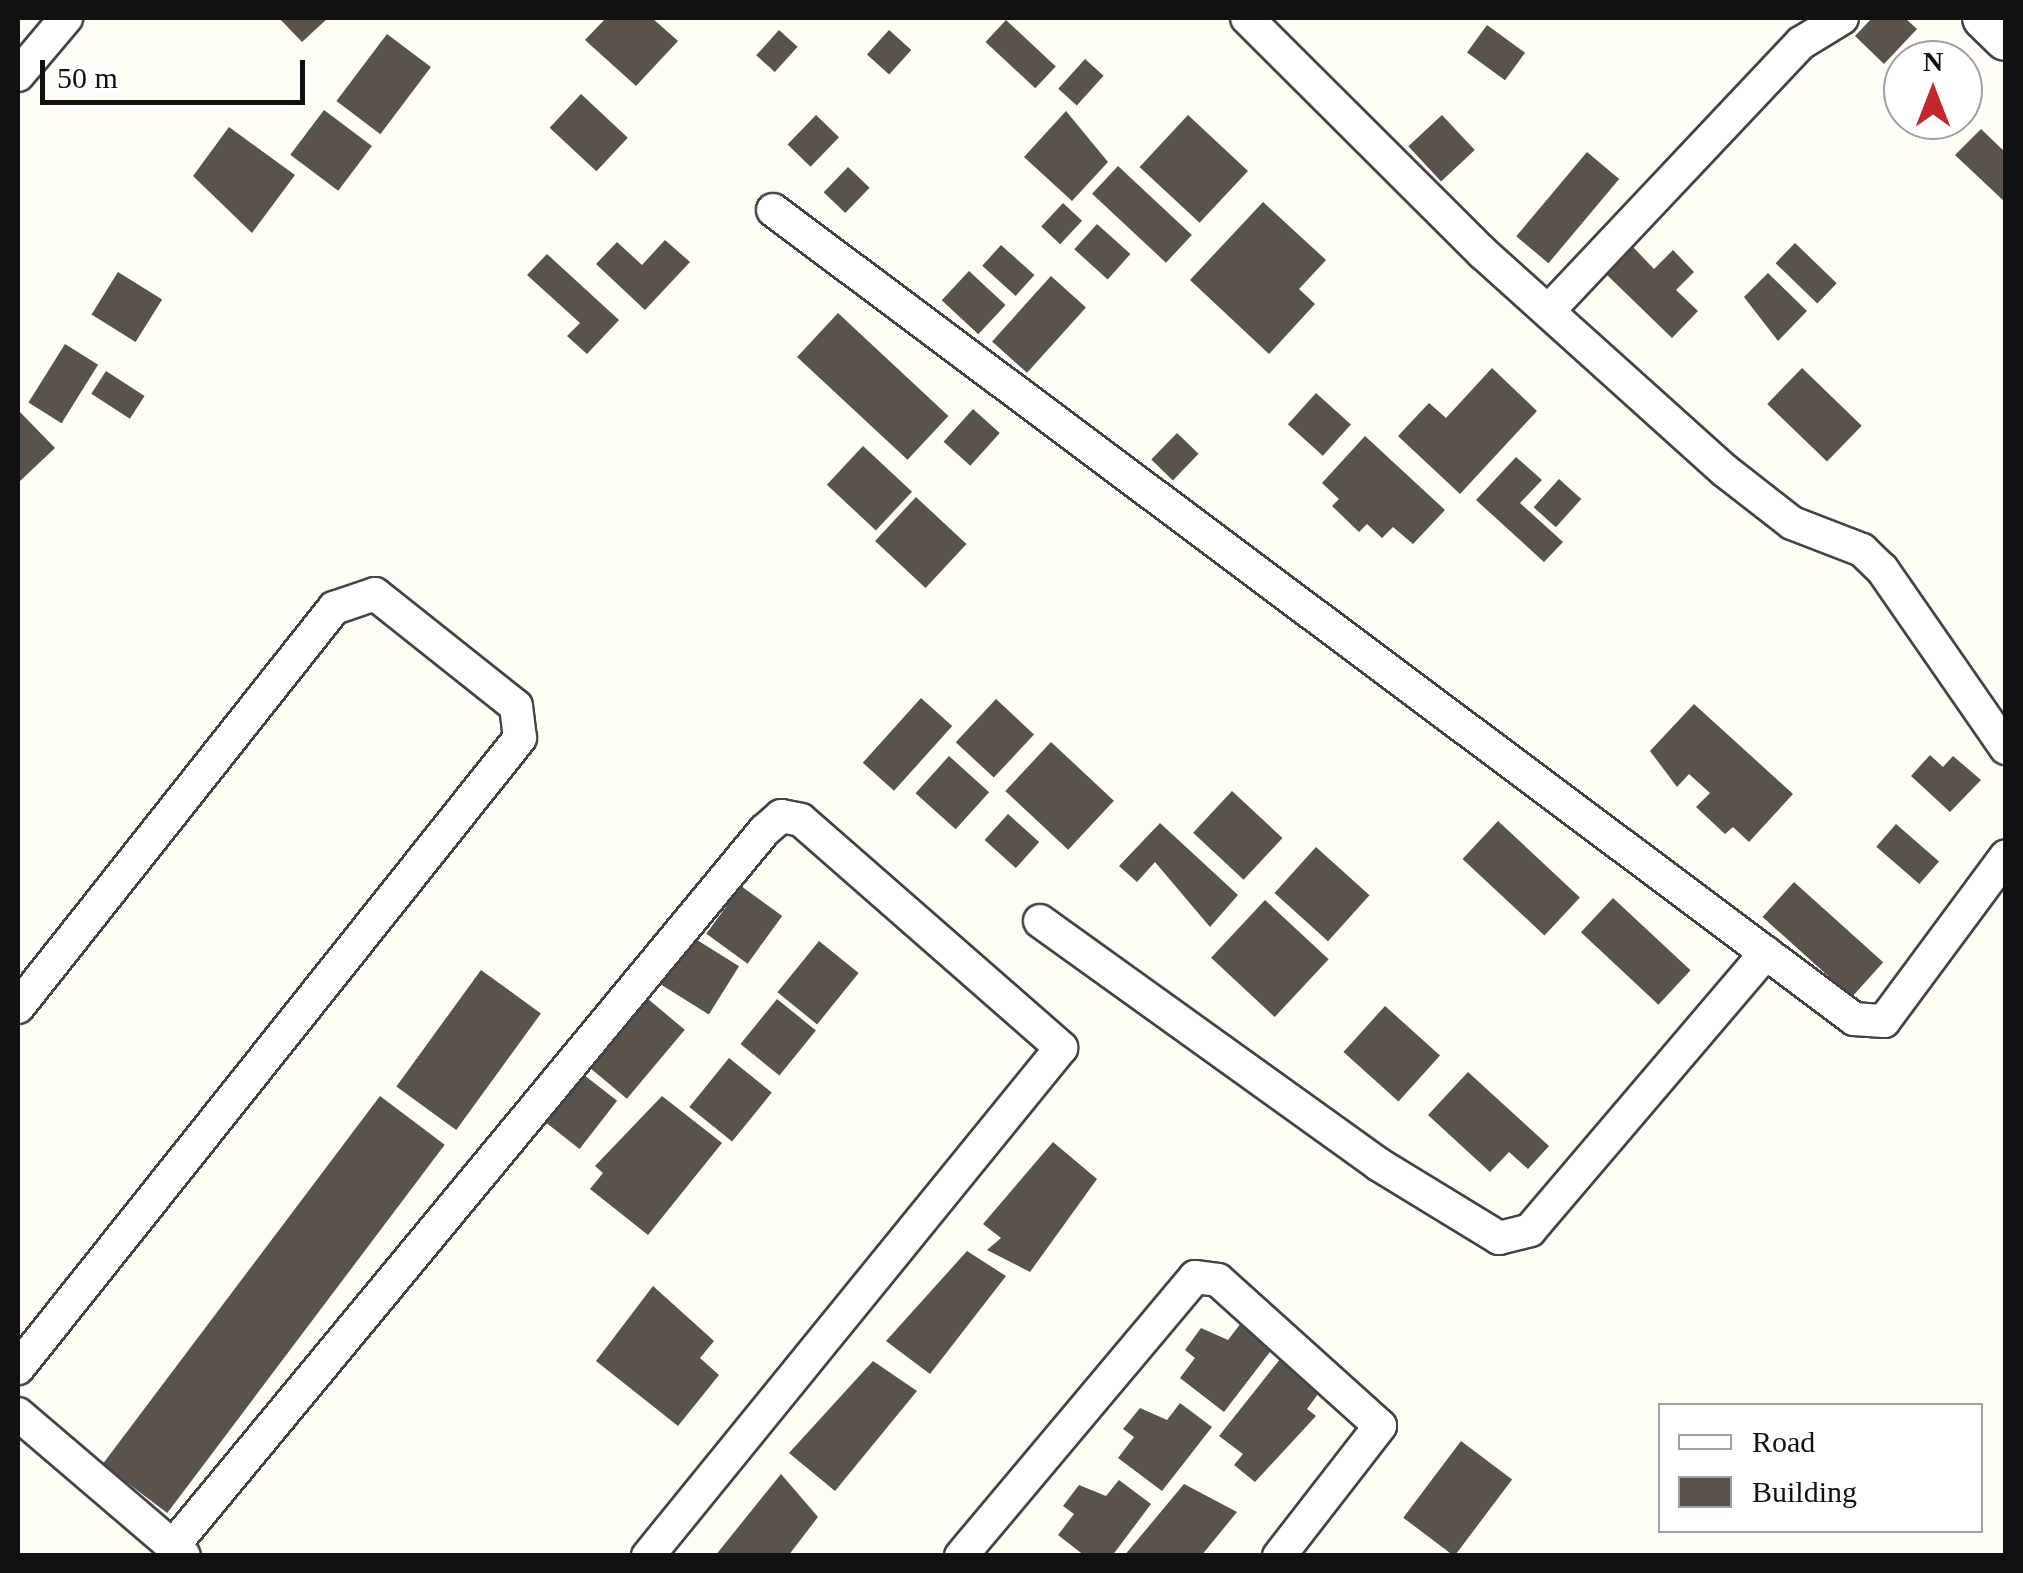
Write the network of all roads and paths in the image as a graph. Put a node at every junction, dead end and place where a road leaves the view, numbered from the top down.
1 (66, 18) edge
2 (1247, 18) edge
3 (1842, 18) edge
4 (1984, 18) edge
5 (2006, 38) edge
6 (18, 75) edge
7 (773, 210) dead end
8 (1552, 307) junction
9 (2006, 748) edge
10 (2006, 856) edge
11 (1040, 921) dead end
12 (1766, 953) junction
13 (18, 1007) edge
14 (18, 1368) edge
15 (18, 1414) edge
16 (178, 1551) edge
17 (648, 1556) edge
18 (960, 1556) edge
19 (1279, 1556) edge

1 - 6 street
2 - 8 street
3 - 8 street
4 - 5 street
7 - 12 street
8 - 9 street
10 - 12 street
11 - 12 street
13 - 14 street
15 - 16 street
16 - 17 street
18 - 19 street

